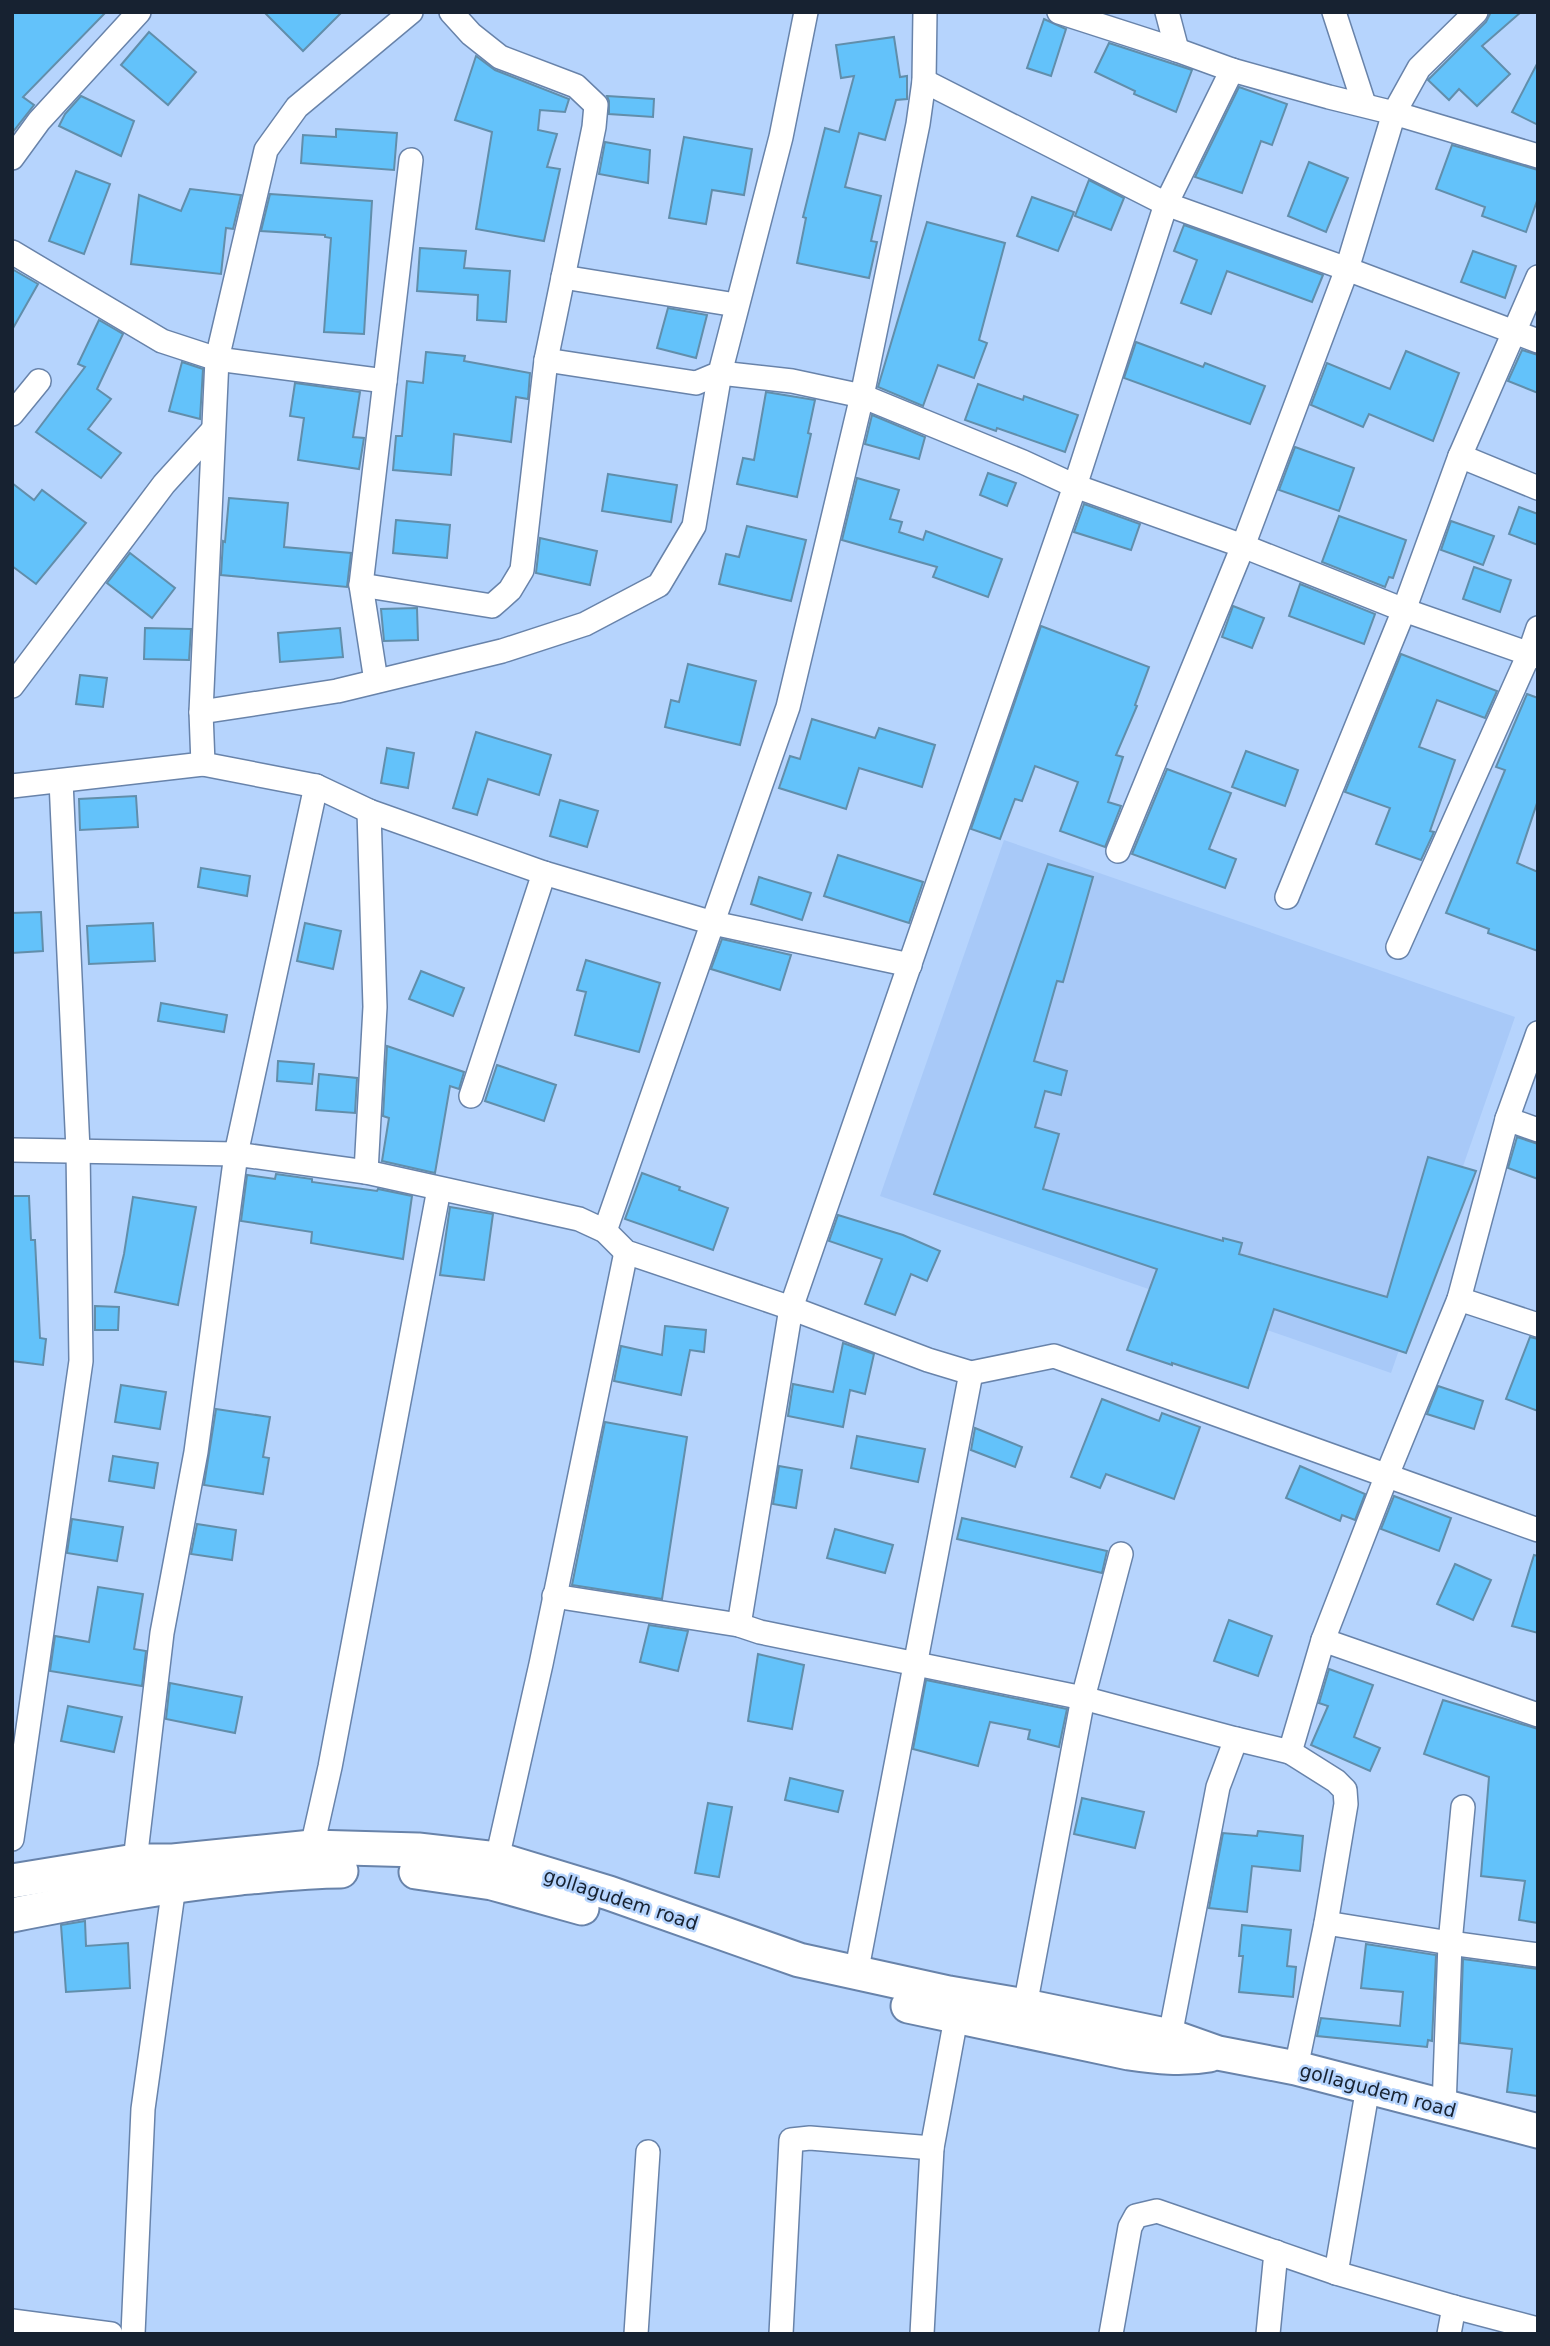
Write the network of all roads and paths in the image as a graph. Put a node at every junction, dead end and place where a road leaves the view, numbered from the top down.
1 (139, 12) edge
2 (411, 12) edge
3 (451, 12) edge
4 (806, 12) edge
5 (925, 12) edge
6 (1059, 12) edge
7 (1167, 12) edge
8 (1335, 12) edge
9 (1476, 12) edge
10 (1177, 50) junction
11 (1232, 70) junction
12 (924, 81) junction
13 (1364, 104) junction
14 (1394, 113) junction
15 (1538, 156) edge
16 (12, 158) edge
17 (411, 160) dead end
18 (1166, 204) junction
19 (12, 253) edge
20 (1348, 269) junction
21 (563, 277) junction
22 (1538, 278) edge
23 (736, 305) junction
24 (1515, 333) junction
25 (1538, 341) edge
26 (216, 359) junction
27 (546, 360) junction
28 (720, 373) junction
29 (39, 381) dead end
30 (385, 381) junction
31 (862, 396) junction
32 (12, 414) edge
33 (213, 430) junction
34 (1460, 456) junction
35 (1076, 486) junction
36 (1538, 488) edge
37 (1243, 546) junction
38 (361, 585) junction
39 (1404, 610) junction
40 (1538, 628) edge
41 (1533, 655) edge
42 (376, 681) junction
43 (12, 686) edge
44 (201, 712) junction
45 (203, 764) junction
46 (61, 781) junction
47 (12, 786) edge
48 (316, 786) junction
49 (369, 811) junction
50 (1118, 851) dead end
51 (544, 873) junction
52 (1287, 897) dead end
53 (713, 923) junction
54 (1398, 947) dead end
55 (910, 965) junction
56 (1538, 1033) edge
57 (471, 1096) dead end
58 (1507, 1119) junction
59 (1538, 1130) edge
60 (12, 1150) edge
61 (78, 1150) junction
62 (236, 1154) junction
63 (366, 1172) junction
64 (439, 1189) junction
65 (605, 1231) junction
66 (626, 1252) junction
67 (1459, 1298) junction
68 (791, 1308) junction
69 (1538, 1325) edge
70 (971, 1373) junction
71 (1387, 1475) junction
72 (1538, 1530) edge
73 (1121, 1554) dead end
74 (554, 1596) junction
75 (739, 1625) junction
76 (1324, 1640) junction
77 (916, 1664) junction
78 (1083, 1698) junction
79 (1538, 1715) edge
80 (1236, 1739) junction
81 (1290, 1752) junction
82 (1463, 1807) dead end
83 (12, 1839) edge
84 (312, 1847) junction
85 (497, 1859) junction
86 (135, 1861) junction
87 (173, 1873) junction
88 (12, 1881) edge
89 (12, 1915) edge
90 (1326, 1923) junction
91 (1450, 1943) junction
92 (1538, 1955) edge
93 (856, 1974) junction
94 (1025, 2006) junction
95 (956, 2018) junction
96 (1170, 2036) junction
97 (1218, 2053) junction
98 (1296, 2068) junction
99 (1368, 2087) junction
100 (1444, 2108) junction
101 (1538, 2131) edge
102 (932, 2148) junction
103 (648, 2152) dead end
104 (1276, 2252) junction
105 (1336, 2273) junction
106 (1454, 2307) junction
107 (12, 2321) edge
108 (1538, 2329) edge
109 (111, 2334) edge
110 (133, 2334) edge
111 (636, 2334) edge
112 (781, 2334) edge
113 (922, 2334) edge
114 (1111, 2334) edge
115 (1268, 2334) edge
116 (1449, 2334) edge

1 - 16 street
2 - 26 street
3 - 21 street
4 - 23 street
5 - 12 street
6 - 10 street
7 - 10 street
8 - 13 street
9 - 14 street
10 - 11 street
11 - 13 street
11 - 18 street
12 - 18 street
12 - 31 street
13 - 14 street
14 - 15 street
14 - 20 street
17 - 30 street
18 - 20 street
18 - 35 street
19 - 26 street
20 - 24 street
20 - 37 street
21 - 23 street
21 - 27 street
22 - 24 street
23 - 28 street
24 - 25 street
24 - 34 street
26 - 30 street
26 - 33 street
27 - 28 street
27 - 38 street
28 - 31 street
28 - 42 street
29 - 32 street
30 - 38 street
31 - 35 street
31 - 53 street
33 - 43 street
33 - 44 street
34 - 36 street
34 - 39 street
35 - 37 street
35 - 55 street
37 - 39 street
37 - 50 street
38 - 42 street
39 - 41 street
39 - 52 street
40 - 41 street
41 - 54 street
42 - 44 street
44 - 45 street
45 - 46 street
45 - 48 street
46 - 47 street
46 - 61 street
48 - 49 street
48 - 62 street
49 - 51 street
49 - 63 street
51 - 53 street
51 - 57 street
53 - 55 street
53 - 65 street
55 - 68 street
56 - 58 street
58 - 59 street
58 - 67 street
60 - 61 street
61 - 62 street
61 - 83 street
62 - 63 street
62 - 86 street
63 - 64 street
64 - 65 street
64 - 84 street
65 - 66 street
66 - 68 street
66 - 74 street
67 - 69 street
67 - 71 street
68 - 70 street
68 - 75 street
70 - 71 street
70 - 77 street
71 - 72 street
71 - 76 street
73 - 78 street
74 - 75 street
74 - 85 street
75 - 77 street
76 - 79 street
76 - 81 street
77 - 78 street
77 - 93 street
78 - 80 street
78 - 94 street
80 - 81 street
80 - 96 street
81 - 90 street
82 - 91 street
84 - 85 street, gollagudem road
84 - 87 street, gollagudem road
85 - 93 street, gollagudem road
86 - 87 street, gollagudem road
86 - 88 street, gollagudem road
87 - 89 street, gollagudem road
87 - 95 street, gollagudem road
87 - 110 street
90 - 91 street
90 - 98 street
91 - 92 street
91 - 100 street
93 - 94 street, gollagudem road
94 - 96 street, gollagudem road
95 - 97 street, gollagudem road
95 - 102 street
96 - 97 street, gollagudem road
97 - 98 street, gollagudem road
98 - 99 street, gollagudem road
99 - 100 street, gollagudem road
99 - 105 street
100 - 101 street, gollagudem road
102 - 112 street
102 - 113 street
103 - 111 street
104 - 105 street
104 - 114 street
104 - 115 street
105 - 106 street
106 - 108 street
106 - 116 street
107 - 109 street

